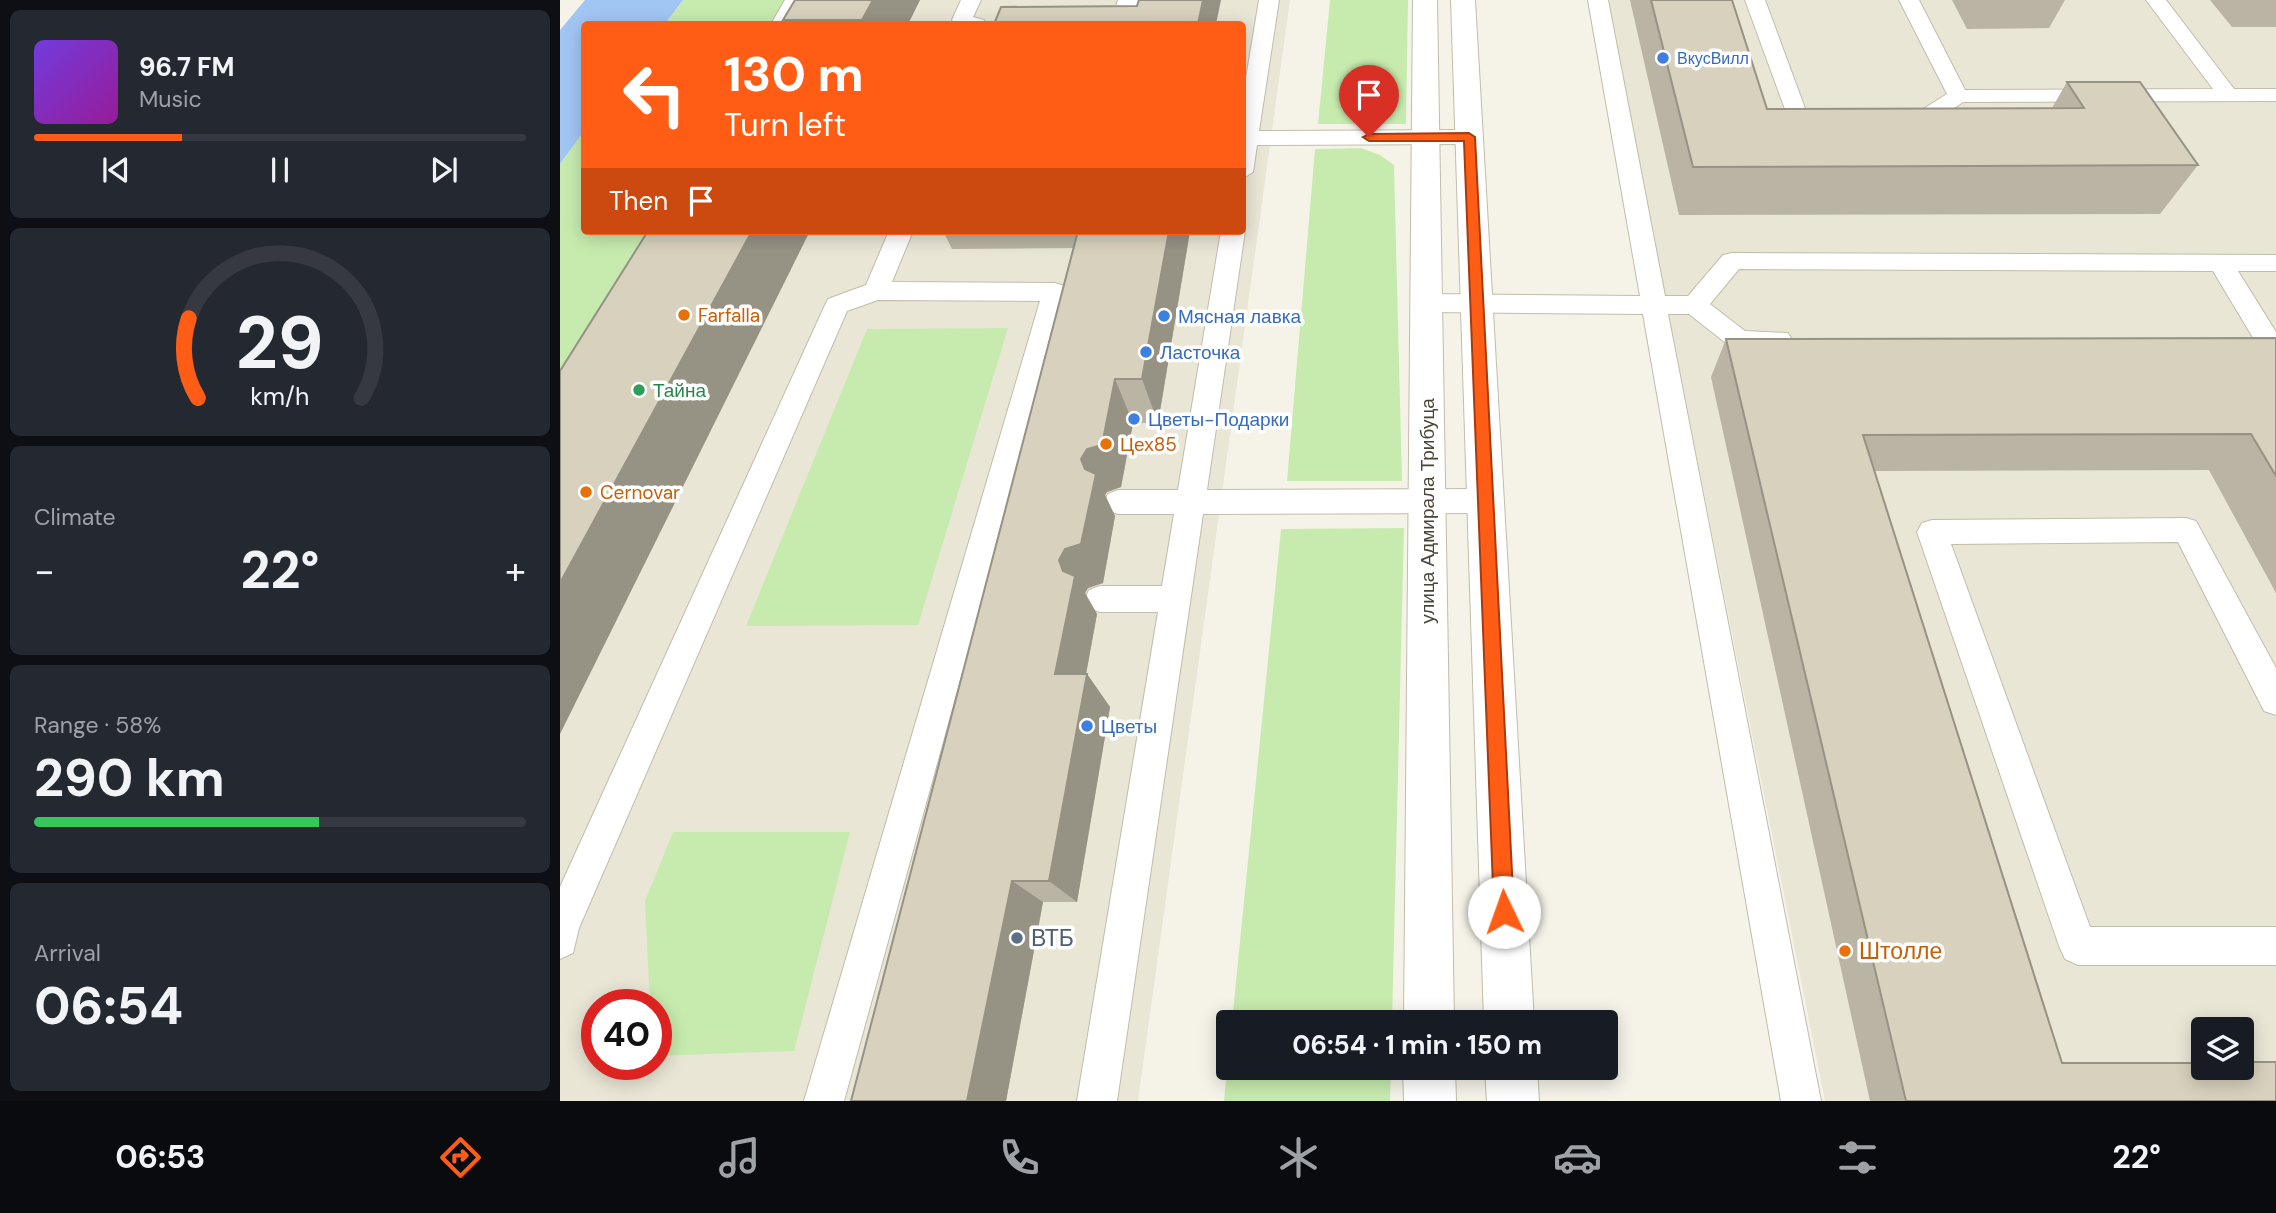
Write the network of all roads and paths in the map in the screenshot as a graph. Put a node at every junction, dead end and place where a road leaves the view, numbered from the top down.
1 (795, 0) edge
2 (971, 0) edge
3 (1128, 0) edge
4 (1269, 0) edge
5 (1425, 0) edge
6 (1463, 0) edge
7 (1598, 0) edge
8 (1755, 0) edge
9 (1909, 0) edge
10 (2156, 0) edge
11 (782, 21) edge
12 (966, 21) edge
13 (1122, 21) edge
14 (2228, 95) junction
15 (2276, 95) edge
16 (1958, 96) junction
17 (1849, 118) edge
18 (1887, 118) edge
19 (1246, 132) edge
20 (1469, 137) junction
21 (1246, 138) edge
22 (1425, 151) junction
23 (899, 235) edge
24 (1232, 235) edge
25 (2220, 262) junction
26 (2276, 262) edge
27 (876, 291) junction
28 (1426, 303) junction
29 (1476, 303) junction
30 (1695, 305) junction
31 (1654, 306) junction
32 (2239, 339) edge
33 (2272, 339) edge
34 (1810, 340) edge
35 (1191, 501) junction
36 (1486, 501) junction
37 (1118, 502) dead end
38 (1427, 502) junction
39 (1100, 599) dead end
40 (1175, 599) junction
41 (2276, 700) edge
42 (560, 940) edge
43 (2276, 946) edge
44 (1429, 1010) edge
45 (1508, 1010) edge
46 (1429, 1080) edge
47 (1512, 1080) edge
48 (824, 1101) edge
49 (1097, 1101) edge
50 (1430, 1101) edge
51 (1513, 1101) edge
52 (1801, 1101) edge

1 - 11 lane
2 - 12 lane
3 - 13 lane
4 - 19 lane
5 - 22 street, улица Адмирала Трибуца
6 - 20 street
7 - 31 lane
8 - 17 lane
9 - 16 lane
10 - 14 lane
14 - 15 lane
14 - 16 lane
16 - 18 lane
20 - 22 lane
20 - 29 street
21 - 22 lane
22 - 28 street, улица Адмирала Трибуца
23 - 27 lane
24 - 35 lane
25 - 26 lane
25 - 30 lane
25 - 33 lane
27 - 42 lane
27 - 48 lane
28 - 29 lane
28 - 38 street, улица Адмирала Трибуца
29 - 31 lane
29 - 36 street
30 - 31 lane
30 - 34 lane
31 - 52 lane
32 - 33 lane
35 - 37 lane
35 - 38 lane
35 - 40 lane
36 - 38 lane
36 - 45 street
38 - 44 street, улица Адмирала Трибуца
39 - 40 lane
40 - 49 lane
41 - 43 lane
46 - 50 street
47 - 51 street

